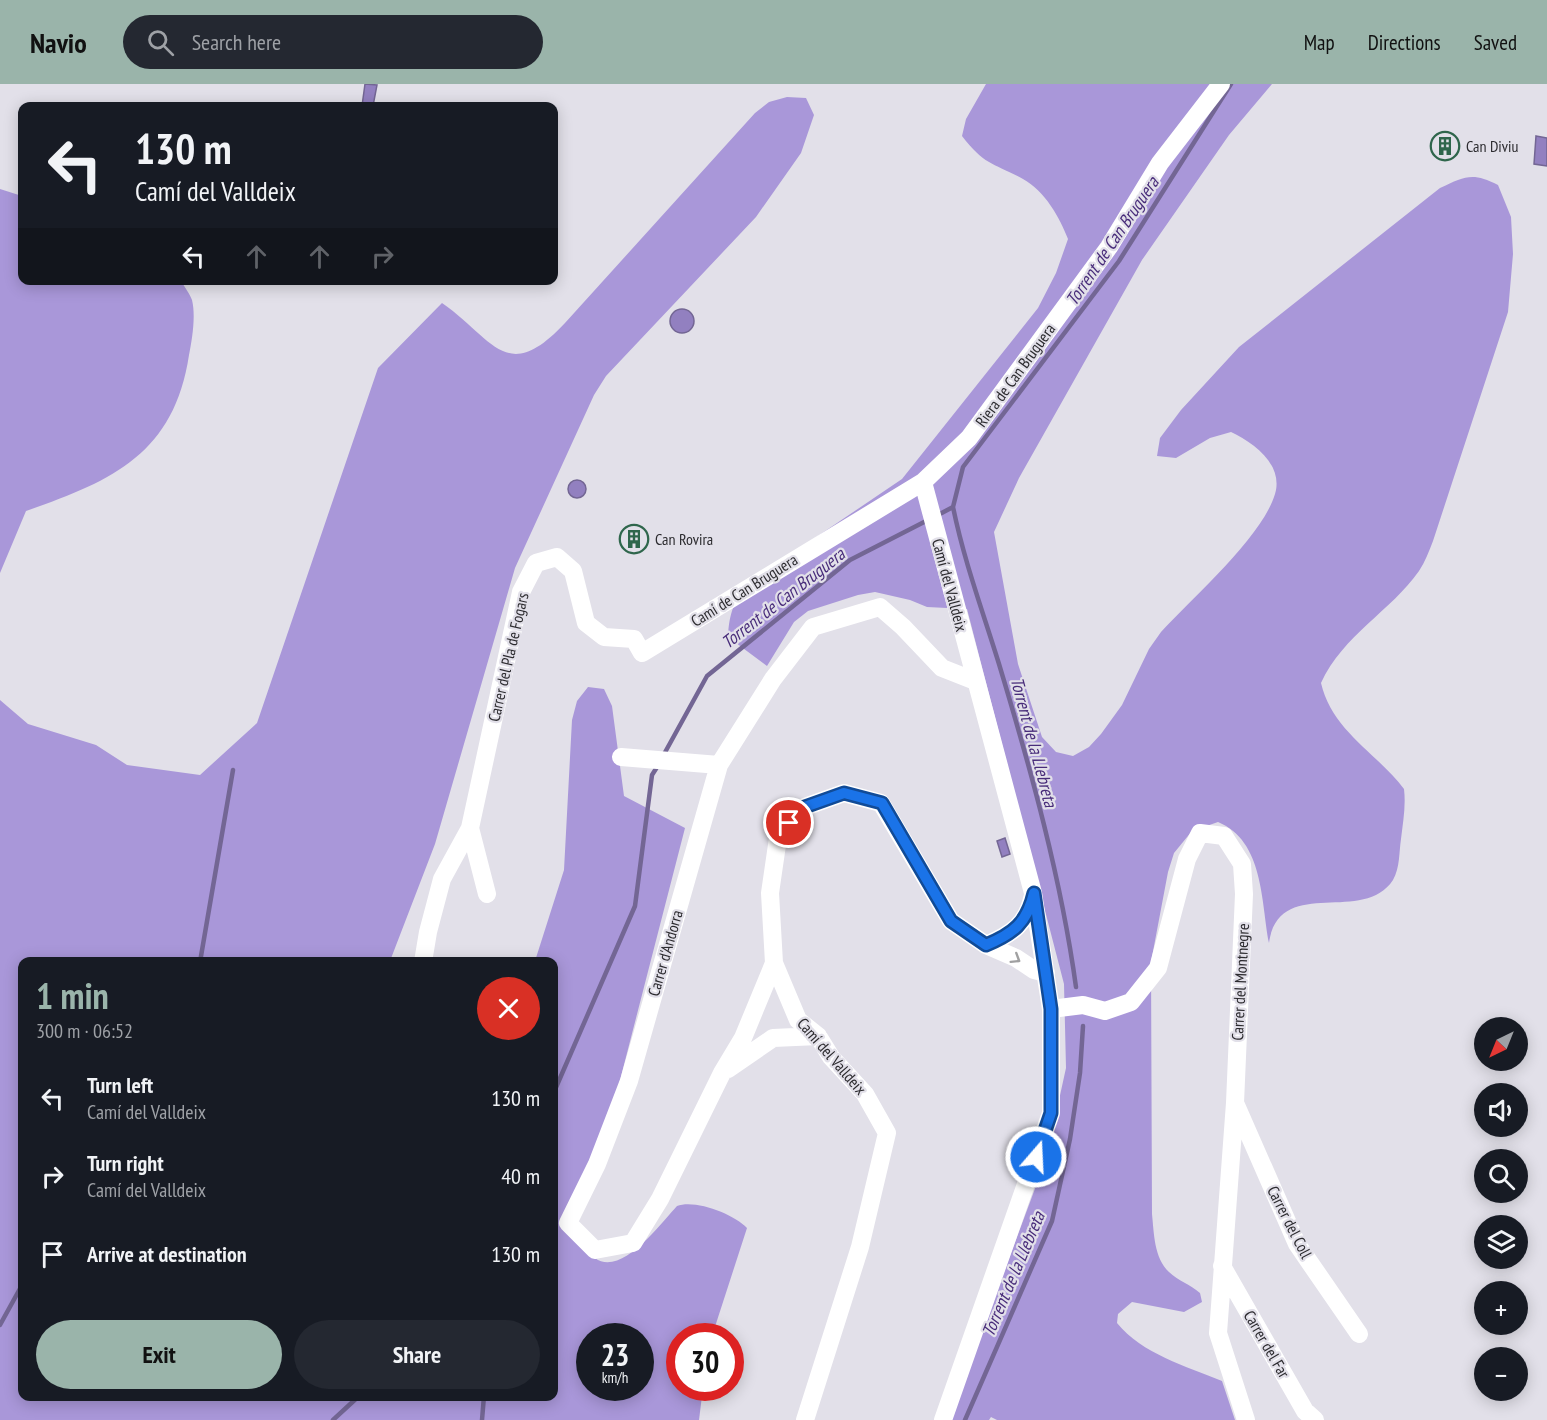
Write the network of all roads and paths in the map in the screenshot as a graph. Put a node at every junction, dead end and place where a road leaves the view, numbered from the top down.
1 (1221, 84) edge
2 (923, 482) junction
3 (634, 639) joint
4 (975, 681) junction
5 (621, 758) dead end
6 (719, 765) junction
7 (470, 828) junction
8 (1034, 893) junction
9 (487, 894) dead end
10 (986, 945) junction
11 (424, 957) edge
12 (774, 963) junction
13 (1046, 974) junction
14 (1051, 1009) junction
15 (818, 1036) junction
16 (722, 1073) junction
17 (1235, 1103) junction
18 (1222, 1266) junction
19 (1359, 1334) dead end
20 (805, 1420) edge
21 (943, 1420) edge
22 (1246, 1420) edge
23 (1315, 1420) edge

1 - 2 street, Riera de Can Bruguera
2 - 3 street, Camí de Can Bruguera
2 - 4 street, Camí del Valldeix
3 - 7 street, Carrer del Pla de Fogars
4 - 6 street, Carrer d'Andorra
4 - 8 street, Camí del Valldeix
5 - 6 street
6 - 16 street, Carrer d'Andorra
7 - 9 street, Carrer del Pla de Fogars
7 - 11 street, Carrer del Pla de Fogars
8 - 10 street
8 - 13 street
10 - 12 street, Camí del Valldeix
10 -> 13 street, Camí del Valldeix
12 - 15 street, Camí del Valldeix
12 - 16 street, Carrer d'Andorra
13 - 14 street
14 - 17 street, Carrer del Montnegre
14 - 21 street
15 - 16 street, Carrer d'Andorra
15 - 20 street, Camí del Valldeix
17 - 18 street, Carrer del Montnegre
17 - 19 street, Carrer del Coll
18 - 22 street, Carrer del Montnegre
18 - 23 street, Carrer del Far

